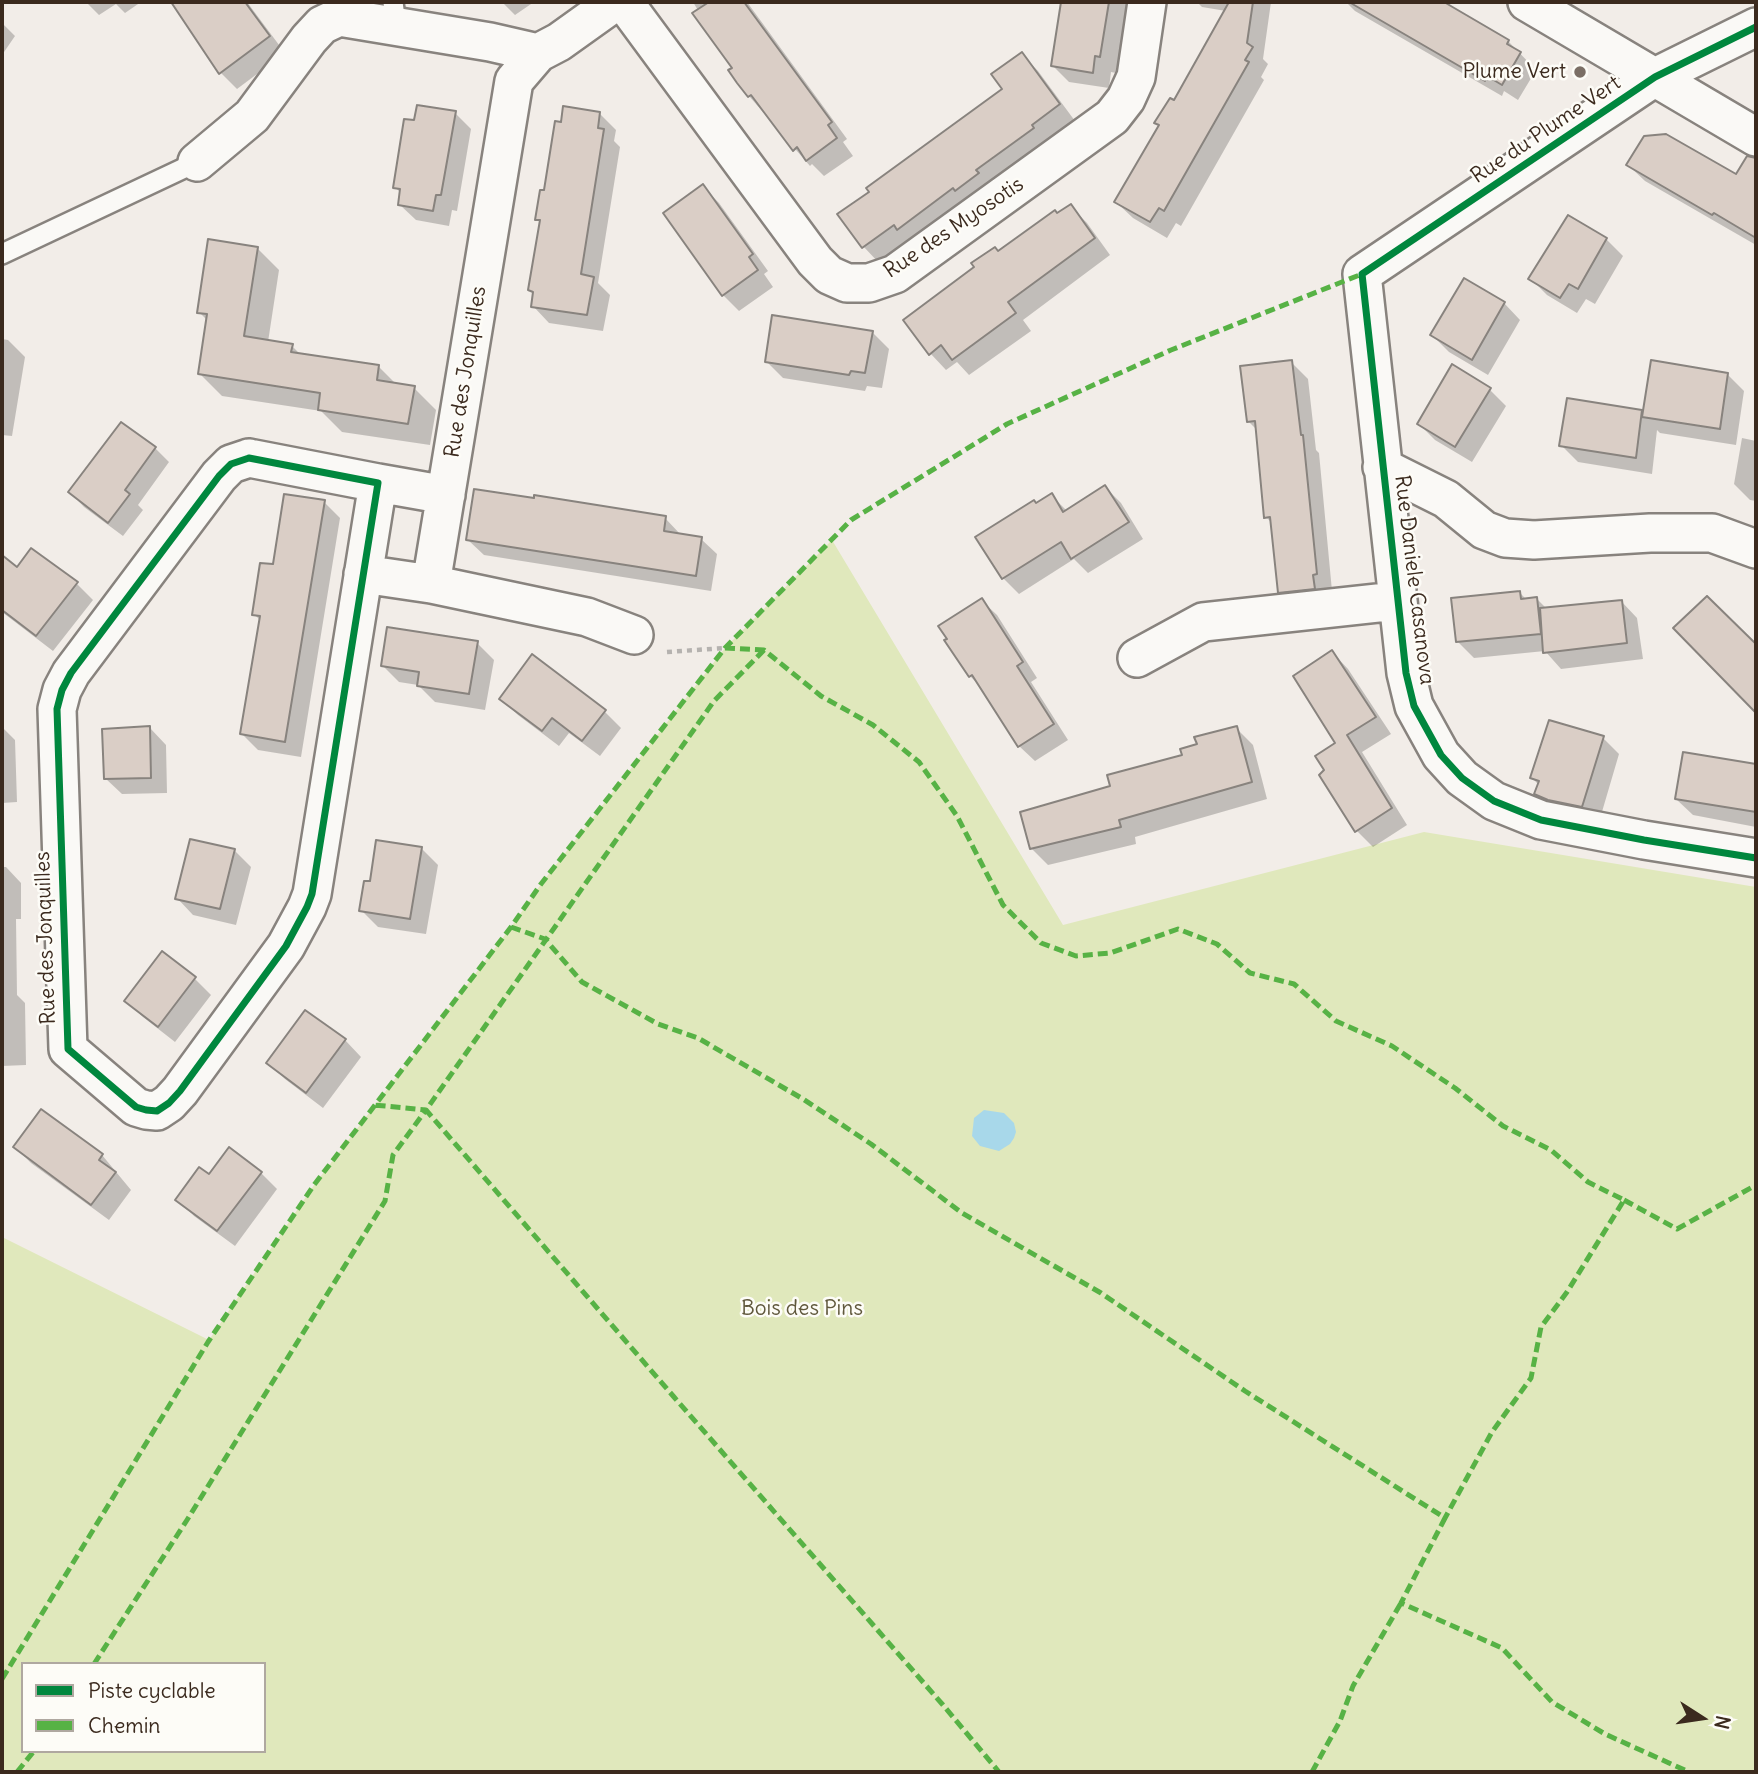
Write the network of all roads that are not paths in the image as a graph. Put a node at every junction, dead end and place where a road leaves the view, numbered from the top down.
1 (615, 2) edge
2 (624, 2) edge
3 (1147, 2) edge
4 (1527, 2) edge
5 (395, 14) edge
6 (1756, 27) edge
7 (538, 53) junction
8 (1655, 77) junction
9 (1756, 137) edge
10 (197, 162) joint
11 (2, 254) edge
12 (1362, 274) joint
13 (1382, 467) junction
14 (377, 483) junction
15 (446, 495) junction
16 (1756, 549) edge
17 (363, 574) junction
18 (431, 584) junction
19 (1396, 601) junction
20 (634, 635) road end
21 (1137, 658) dead end
22 (1756, 858) edge

1 - 7 street, Rue des Jonquilles
2 - 3 street, Rue des Myosotis
4 - 8 street
5 - 7 street
5 - 10 street
6 - 8 street, Rue du Plume Vert
7 - 15 street, Rue des Jonquilles
8 - 9 street
8 - 12 street, Rue du Plume Vert
10 - 11 lane
12 - 13 street, Rue Daniele Casanova
13 - 16 street
13 - 19 street, Rue Daniele Casanova
14 - 15 street
14 - 17 street, Rue des Jonquilles
14 - 17 street, Rue des Jonquilles
15 - 18 street, Rue des Jonquilles
17 - 18 street
18 - 20 street
19 - 21 street
19 - 22 street, Rue Daniele Casanova

